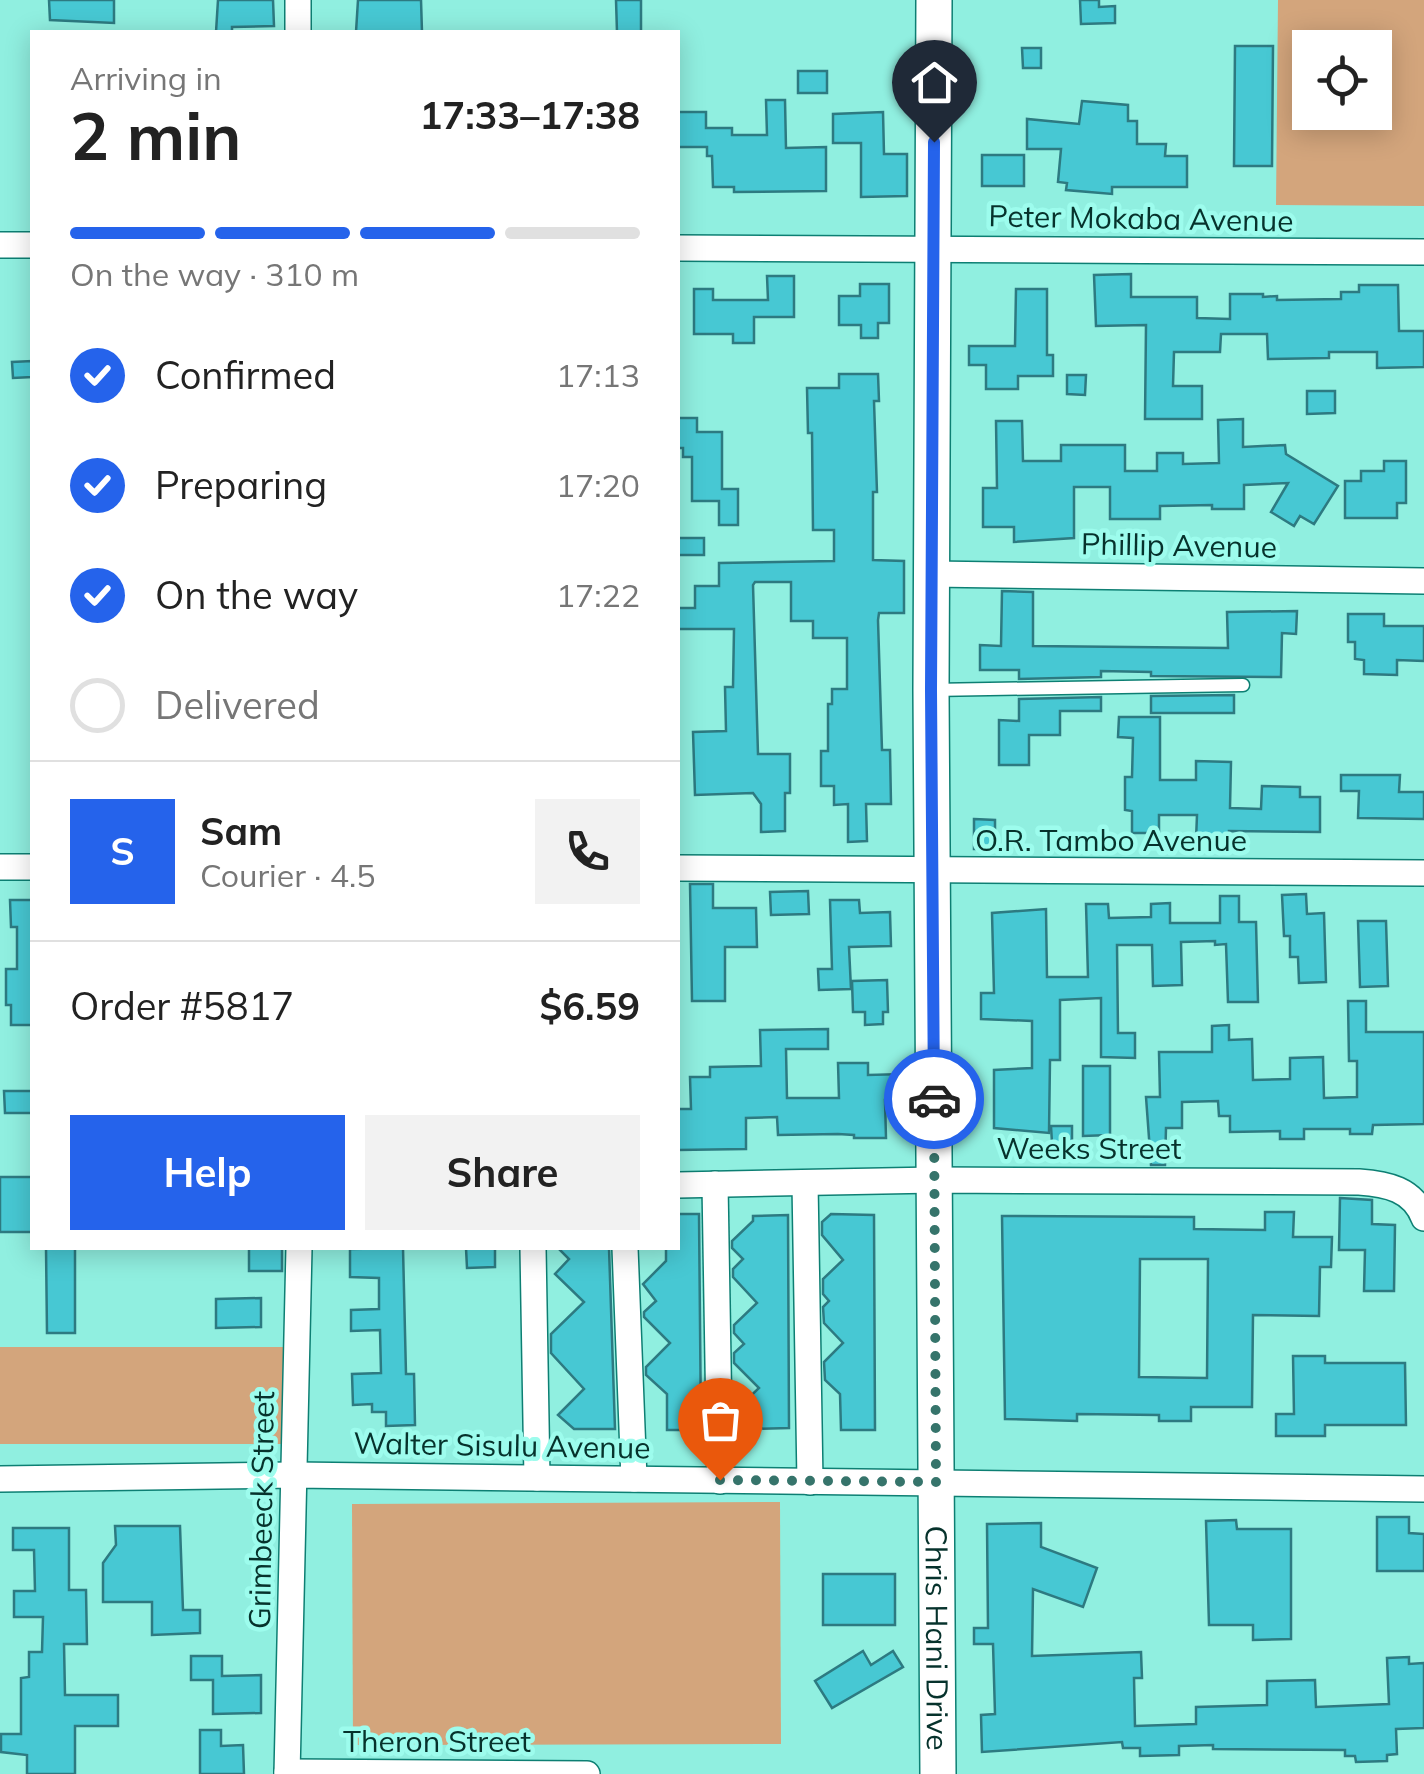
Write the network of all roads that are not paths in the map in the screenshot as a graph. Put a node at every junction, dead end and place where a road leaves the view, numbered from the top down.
1 (298, 0) edge
2 (934, 0) edge
3 (298, 30) edge
4 (0, 245) edge
5 (30, 245) edge
6 (680, 248) edge
7 (934, 248) junction
8 (1424, 252) edge
9 (932, 574) junction
10 (1424, 580) edge
11 (1244, 685) dead end
12 (931, 690) junction
13 (0, 867) edge
14 (30, 867) edge
15 (680, 868) edge
16 (933, 872) junction
17 (1424, 874) edge
18 (935, 1180) junction
19 (805, 1182) junction
20 (715, 1184) junction
21 (680, 1185) edge
22 (1424, 1218) edge
23 (299, 1250) edge
24 (533, 1250) edge
25 (626, 1250) edge
26 (294, 1475) junction
27 (537, 1478) junction
28 (0, 1479) edge
29 (634, 1479) junction
30 (720, 1480) junction
31 (810, 1482) junction
32 (936, 1482) junction
33 (1424, 1489) edge
34 (287, 1773) edge
35 (587, 1774) edge
36 (938, 1774) edge

1 - 3 street
2 - 7 street, Chris Hani Drive
4 - 5 street
6 - 7 street, Peter Mokaba Avenue
7 - 8 street, Peter Mokaba Avenue
7 - 9 street, Chris Hani Drive
9 - 10 street, Phillip Avenue
9 - 12 street, Chris Hani Drive
11 - 12 lane
12 - 16 street, Chris Hani Drive
13 - 14 street
15 - 16 street, O.R. Tambo Avenue
16 - 17 street, O.R. Tambo Avenue
16 - 18 street, Chris Hani Drive
18 - 19 street, Weeks Street
18 - 22 street, Weeks Street
18 - 32 street, Chris Hani Drive
19 - 20 street, Weeks Street
19 - 31 street
20 - 21 street, Weeks Street
20 - 30 street
23 - 26 street, Grimbeeck Street
24 - 27 street
25 - 29 street
26 - 27 street, Walter Sisulu Avenue
26 - 28 street, Walter Sisulu Avenue
26 - 34 street, Grimbeeck Street
27 - 29 street, Walter Sisulu Avenue
29 - 30 street, Walter Sisulu Avenue
30 - 31 street, Walter Sisulu Avenue
31 - 32 street, Walter Sisulu Avenue
32 - 33 street, Walter Sisulu Avenue
32 - 36 street, Chris Hani Drive
34 - 35 street, Theron Street

